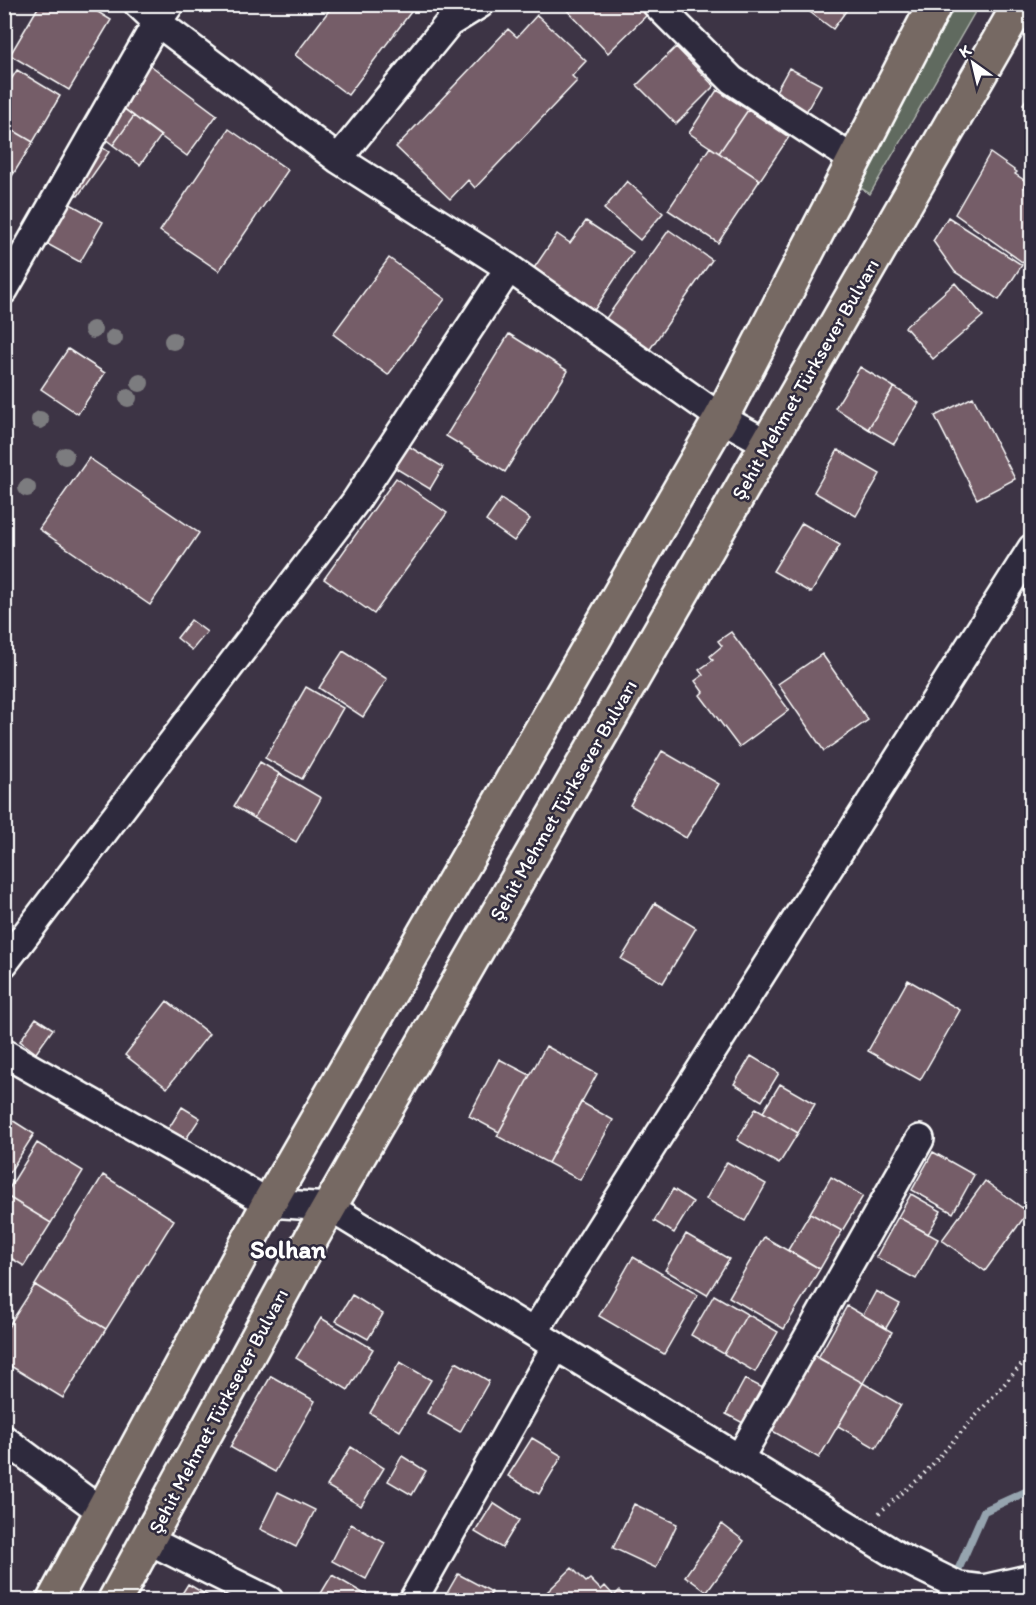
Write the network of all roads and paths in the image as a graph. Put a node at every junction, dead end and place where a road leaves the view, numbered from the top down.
1 (480, 4) edge
2 (656, 4) edge
3 (934, 4) edge
4 (1020, 4) edge
5 (155, 10) edge
6 (338, 159) junction
7 (854, 160) junction
8 (509, 268) junction
9 (4, 290) edge
10 (721, 418) junction
11 (768, 444) junction
12 (1032, 548) edge
13 (4, 963) edge
14 (4, 1053) edge
15 (921, 1139) dead end
16 (269, 1203) junction
17 (330, 1207) junction
18 (545, 1339) junction
19 (1032, 1353) edge
20 (4, 1439) edge
21 (739, 1459) junction
22 (102, 1512) junction
23 (858, 1531) junction
24 (148, 1540) junction
25 (1032, 1578) edge
26 (976, 1592) edge
27 (54, 1600) edge
28 (115, 1600) edge
29 (269, 1600) edge
30 (413, 1600) edge

1 - 6 street
2 - 7 street
3 - 7 highway
4 - 11 highway, Şehit Mehmet Türksever Bulvarı
5 - 6 street
5 - 9 street
6 - 8 street
7 - 10 highway
8 - 10 street
8 - 13 street
10 - 11 street
10 - 16 highway
11 - 17 highway, Şehit Mehmet Türksever Bulvarı
12 - 18 street
14 - 16 street
15 - 21 street
16 - 17 street
16 - 22 highway
17 - 18 street
17 - 24 highway, Şehit Mehmet Türksever Bulvarı
18 - 21 street
18 - 30 street
19 - 23 path
20 - 22 street
21 - 23 street
22 - 27 highway
23 - 26 street
24 - 28 highway, Şehit Mehmet Türksever Bulvarı
24 - 29 street
25 - 26 street

